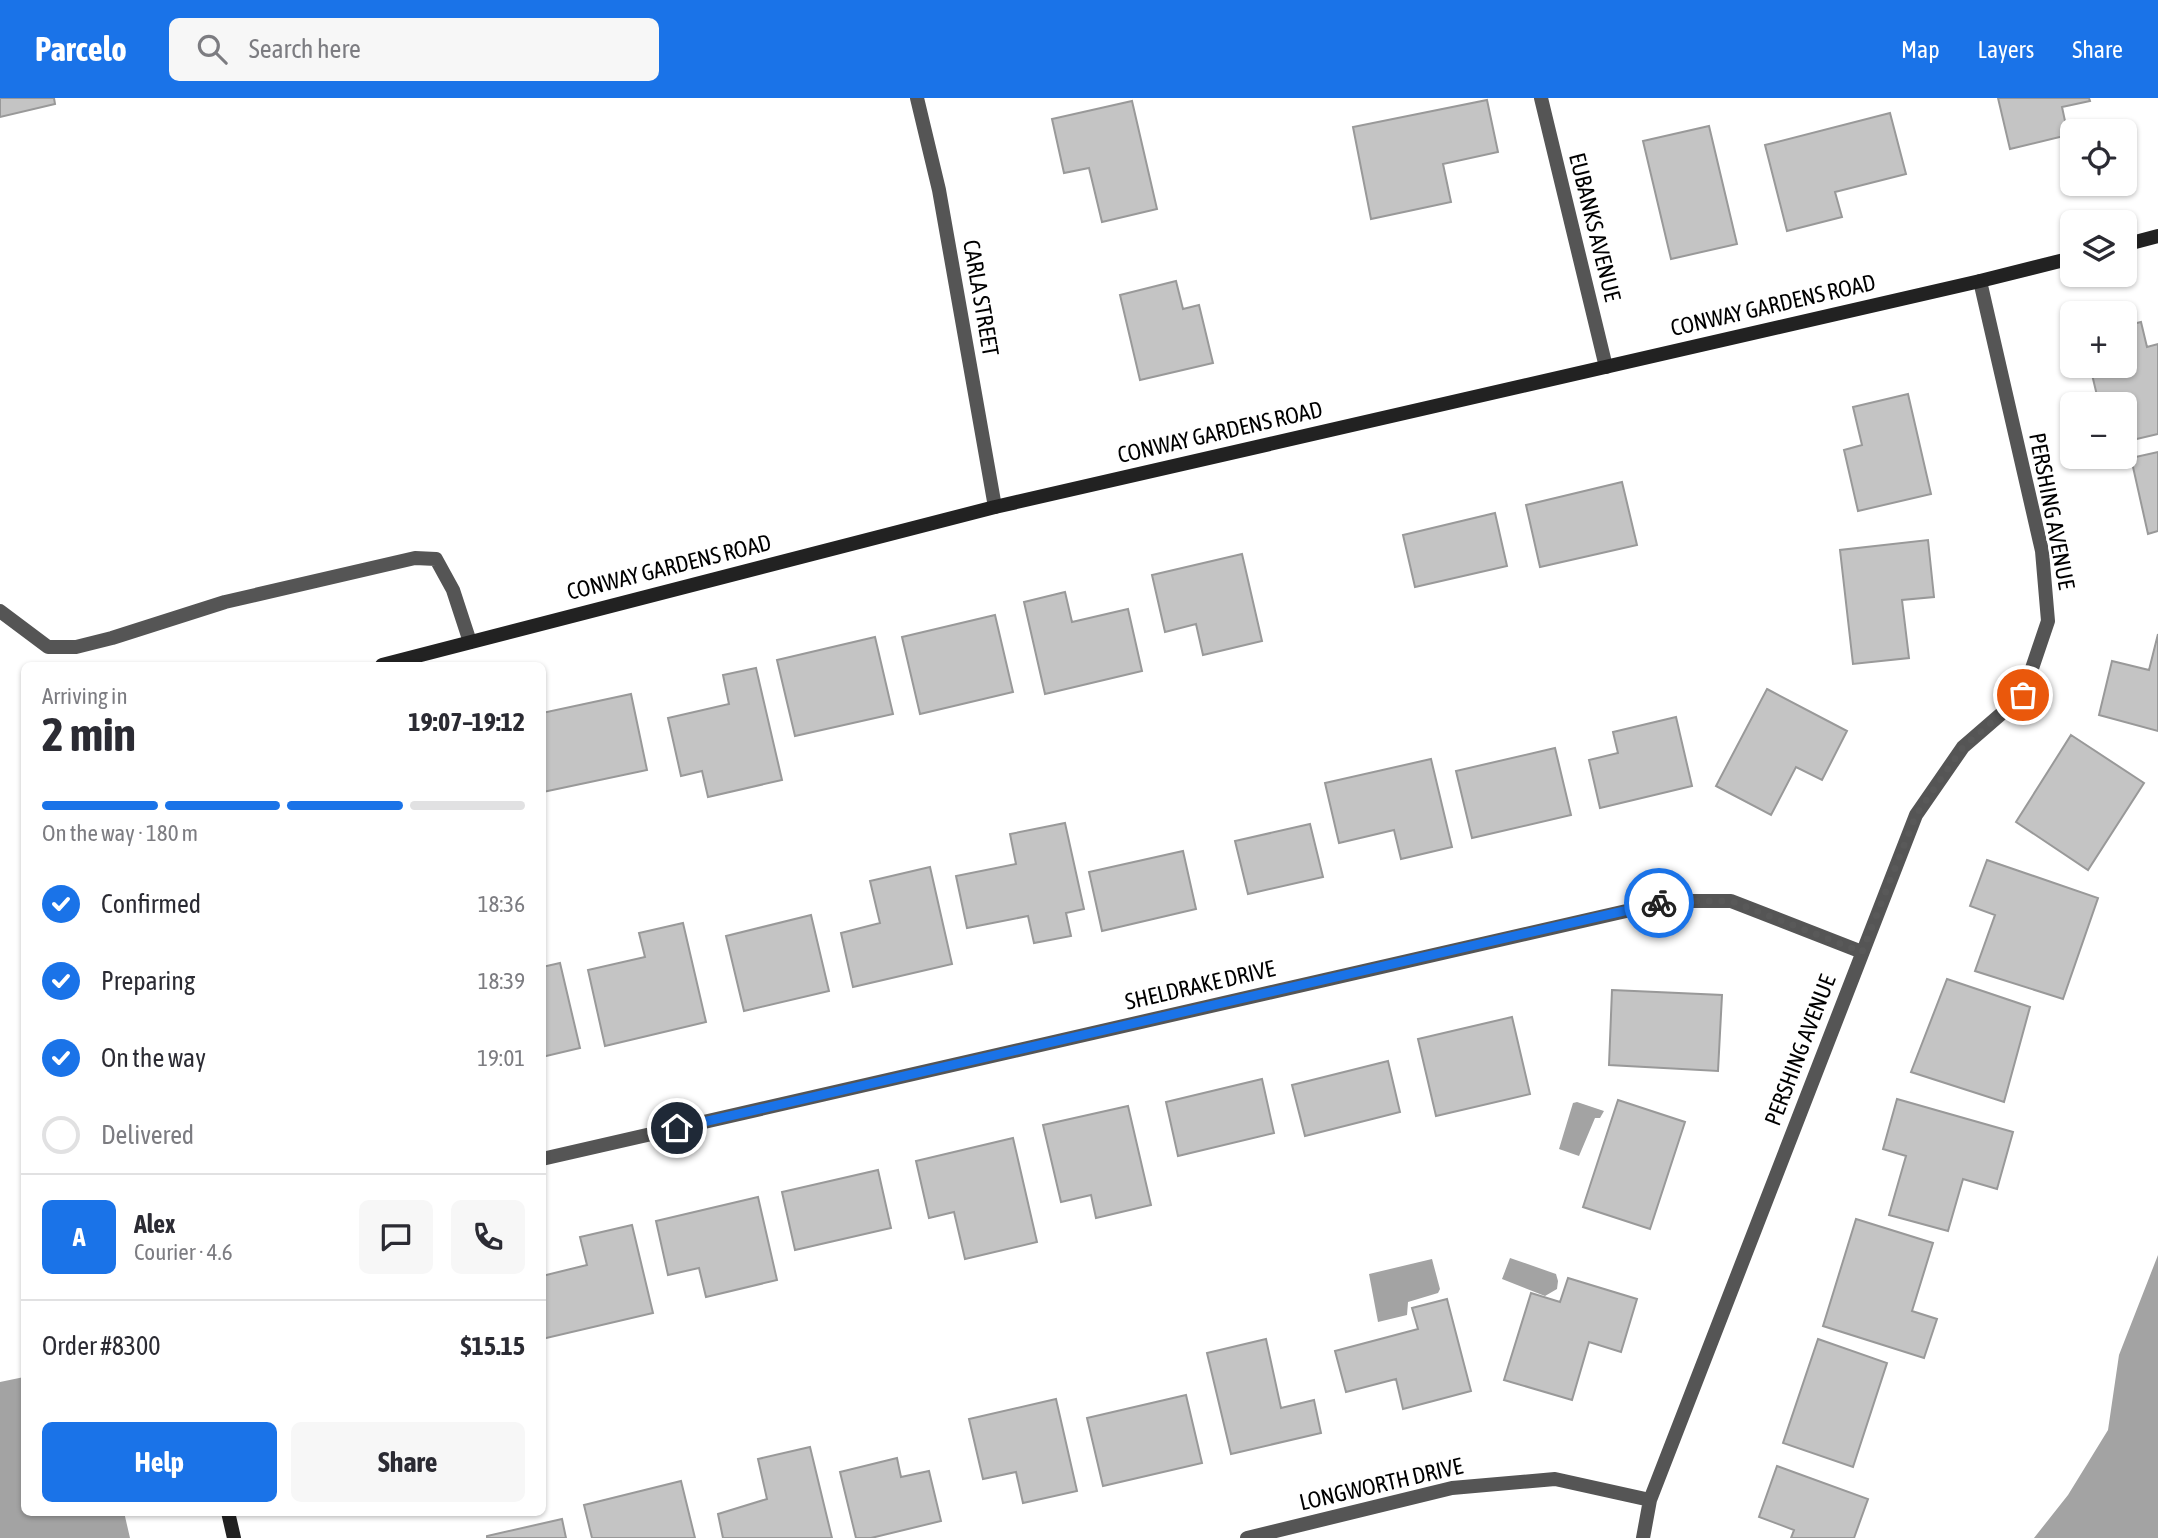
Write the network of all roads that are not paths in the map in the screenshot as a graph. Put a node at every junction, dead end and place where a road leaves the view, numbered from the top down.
1 (917, 98) edge
2 (1541, 98) edge
3 (2158, 236) edge
4 (2137, 242) edge
5 (2060, 261) edge
6 (1980, 281) junction
7 (1606, 367) junction
8 (995, 506) junction
9 (0, 611) edge
10 (470, 642) junction
11 (393, 662) edge
12 (1862, 952) junction
13 (546, 1157) edge
14 (1650, 1500) junction
15 (229, 1516) edge
16 (234, 1538) edge
17 (1247, 1538) edge
18 (1643, 1538) edge

1 - 8 street, CARLA STREET
2 - 7 street, EUBANKS AVENUE
3 - 4 street
5 - 6 street, CONWAY GARDENS ROAD
6 - 7 street, CONWAY GARDENS ROAD
6 - 12 street, PERSHING AVENUE
7 - 8 street, CONWAY GARDENS ROAD
8 - 10 street, CONWAY GARDENS ROAD
9 - 10 street
10 - 11 street, CONWAY GARDENS ROAD
12 - 13 street, SHELDRAKE DRIVE
12 - 14 street, PERSHING AVENUE
14 - 17 street, LONGWORTH DRIVE
14 - 18 street, PERSHING AVENUE
15 - 16 street

